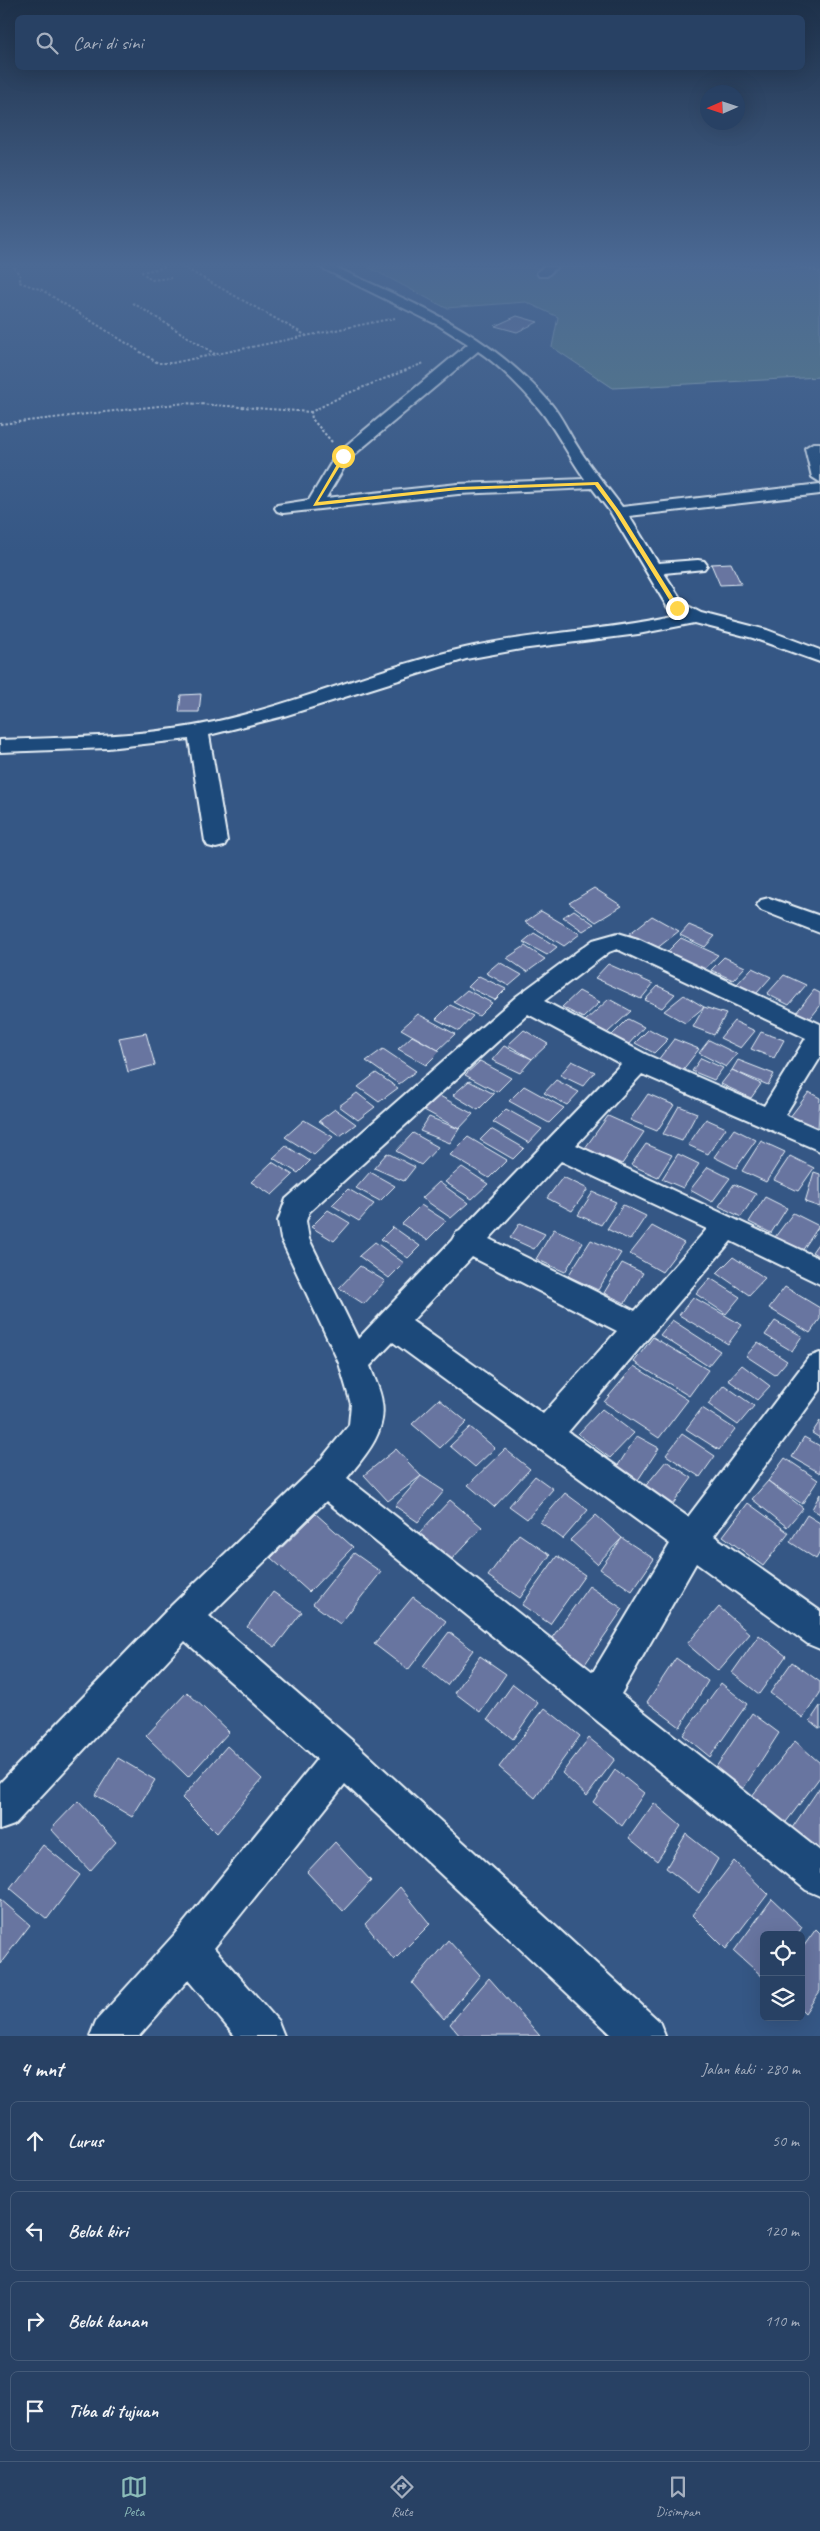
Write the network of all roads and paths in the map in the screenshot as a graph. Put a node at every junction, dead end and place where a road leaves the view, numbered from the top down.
1 (156, 362) edge
2 (181, 362) edge
3 (426, 362) dead end
4 (456, 362) edge
5 (499, 362) edge
6 (311, 412) junction
7 (0, 424) edge
8 (820, 448) edge
9 (343, 456) junction
10 (820, 477) edge
11 (596, 483) junction
12 (820, 489) edge
13 (314, 504) junction
14 (283, 508) dead end
15 (618, 512) junction
16 (698, 565) dead end
17 (654, 568) junction
18 (695, 617) junction
19 (820, 656) edge
20 (198, 731) junction
21 (0, 746) edge
22 (216, 841) dead end
23 (769, 905) dead end
24 (820, 925) edge
25 (526, 1002) junction
26 (820, 1035) edge
27 (638, 1062) junction
28 (769, 1119) junction
29 (820, 1141) edge
30 (556, 1147) junction
31 (727, 1226) junction
32 (466, 1242) junction
33 (820, 1272) edge
34 (391, 1323) junction
35 (638, 1327) junction
36 (354, 1363) junction
37 (820, 1366) edge
38 (545, 1435) junction
39 (325, 1480) junction
40 (691, 1540) junction
41 (184, 1617) junction
42 (820, 1632) edge
43 (598, 1698) junction
44 (343, 1757) junction
45 (0, 1811) edge
46 (820, 1876) edge
47 (188, 1949) junction
48 (111, 2036) edge
49 (263, 2036) edge
50 (644, 2036) edge

1 - 2 path
3 - 6 path
4 - 9 street
5 - 11 street
6 - 7 path
6 - 9 path
8 - 10 street
9 - 13 street
11 - 13 street
11 - 15 street
12 - 15 street
13 - 14 street
15 - 17 street
16 - 17 street
17 - 18 street
18 - 19 street
18 - 20 street
20 - 21 street
20 - 22 street
23 - 24 street
25 - 26 street
25 - 27 street
25 - 36 street
26 - 28 street
27 - 28 street
27 - 30 street
28 - 29 street
30 - 31 street
30 - 32 street
31 - 33 street
31 - 35 street
32 - 34 street
32 - 35 street
34 - 36 street
34 - 38 street
35 - 38 street
36 - 39 street
37 - 40 street
38 - 40 street
39 - 41 street
39 - 43 street
40 - 42 street
40 - 43 street
41 - 44 street
41 - 45 street
43 - 46 street
44 - 47 street
44 - 50 street
47 - 48 street
47 - 49 street

